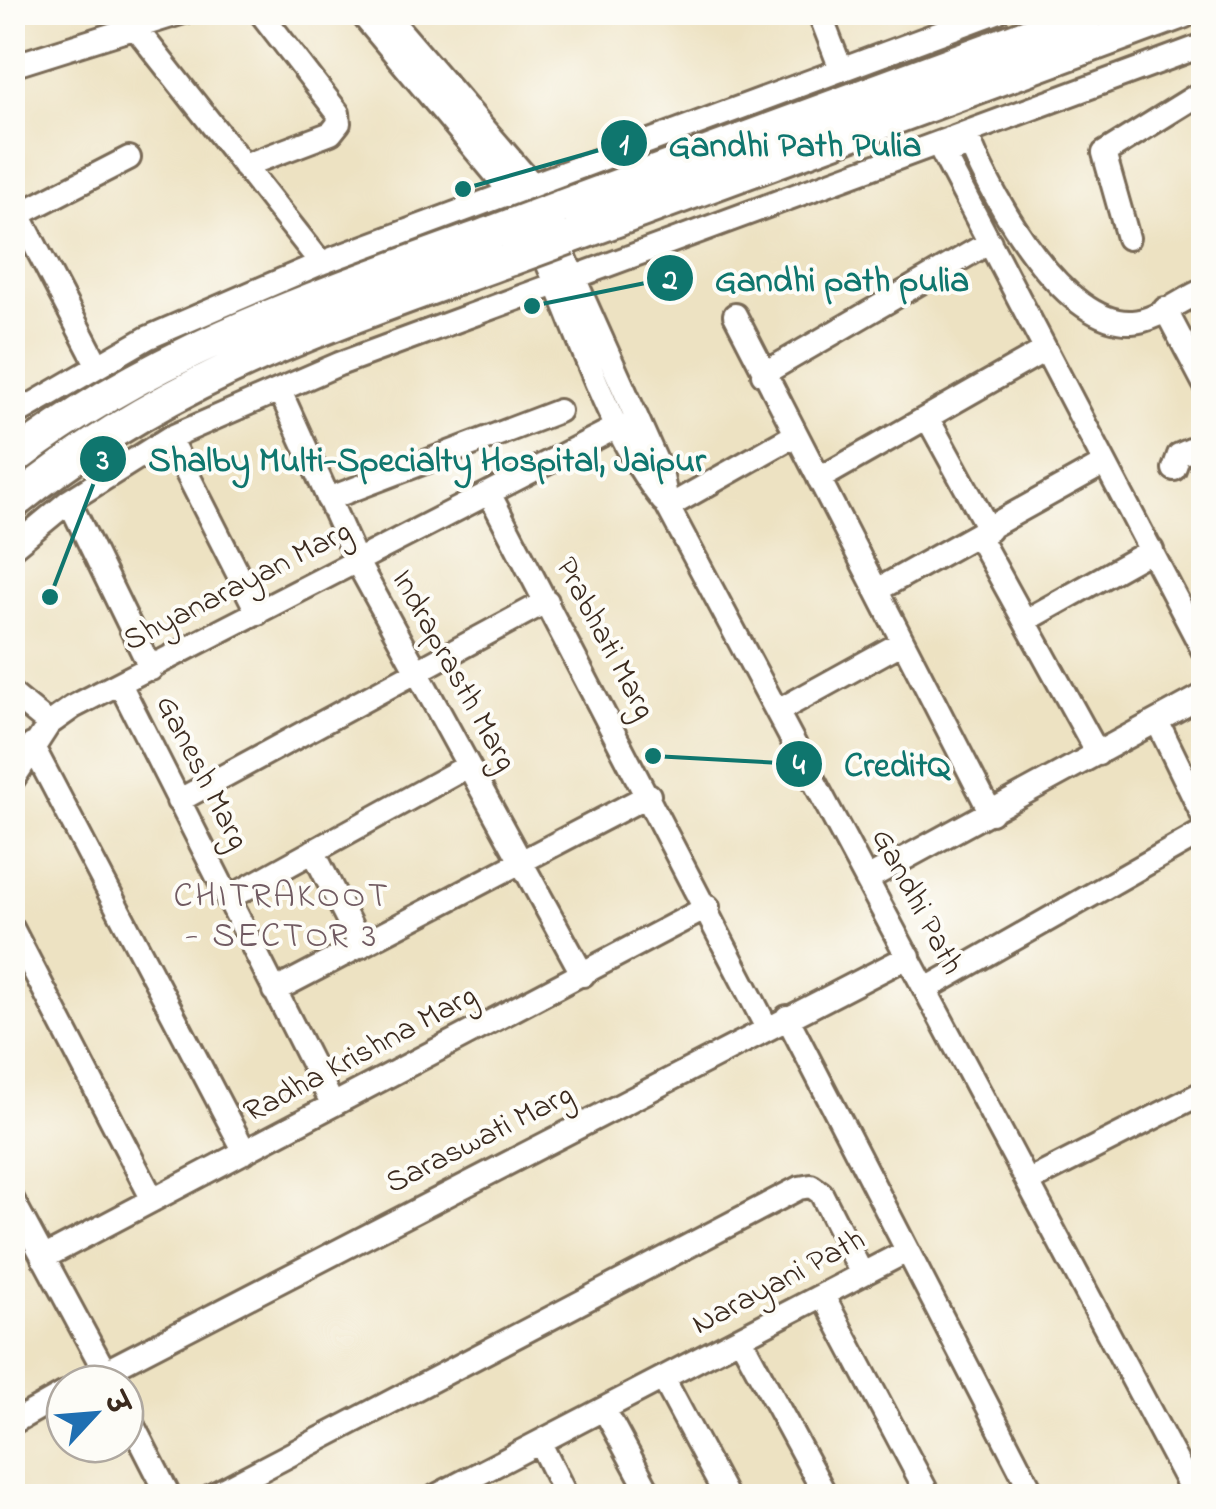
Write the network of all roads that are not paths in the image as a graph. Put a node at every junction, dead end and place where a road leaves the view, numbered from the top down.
1 (184, 12) edge
2 (260, 12) edge
3 (360, 12) edge
4 (384, 12) edge
5 (820, 12) edge
6 (997, 12) edge
7 (1090, 12) edge
8 (1182, 12) edge
9 (129, 21) edge
10 (1204, 45) edge
11 (13, 63) edge
12 (840, 69) junction
13 (1204, 91) edge
14 (941, 149) junction
15 (129, 158) dead end
16 (244, 166) junction
17 (523, 188) junction
18 (17, 207) edge
19 (564, 222) junction
20 (1128, 238) dead end
21 (990, 242) junction
22 (504, 245) junction
23 (321, 263) junction
24 (566, 279) junction
25 (1204, 290) edge
26 (1165, 309) junction
27 (735, 314) dead end
28 (1046, 350) junction
29 (97, 364) junction
30 (764, 374) junction
31 (1204, 382) edge
32 (280, 391) junction
33 (559, 411) dead end
34 (12, 416) edge
35 (928, 419) junction
36 (618, 426) junction
37 (795, 435) junction
38 (170, 438) junction
39 (1204, 444) edge
40 (12, 460) edge
41 (1105, 462) junction
42 (1174, 469) dead end
43 (819, 478) junction
44 (490, 495) junction
45 (328, 499) junction
46 (68, 500) junction
47 (12, 504) edge
48 (668, 507) junction
49 (984, 533) junction
50 (12, 548) edge
51 (1152, 550) junction
52 (357, 562) junction
53 (879, 589) junction
54 (548, 601) junction
55 (258, 613) junction
56 (1025, 621) junction
57 (903, 642) junction
58 (1204, 652) edge
59 (151, 669) junction
60 (416, 672) junction
61 (120, 684) junction
62 (12, 694) edge
63 (1204, 695) edge
64 (778, 710) junction
65 (1157, 720) junction
66 (49, 724) junction
67 (32, 745) junction
68 (1098, 754) junction
69 (468, 766) junction
70 (12, 781) edge
71 (649, 796) junction
72 (178, 801) junction
73 (991, 813) junction
74 (1204, 818) edge
75 (1204, 831) edge
76 (313, 851) junction
77 (522, 864) junction
78 (866, 879) junction
79 (227, 898) junction
80 (708, 907) junction
81 (12, 928) edge
82 (361, 946) junction
83 (909, 956) junction
84 (583, 975) junction
85 (926, 990) junction
86 (274, 991) junction
87 (777, 1023) junction
88 (1204, 1092) edge
89 (333, 1105) junction
90 (245, 1152) junction
91 (1028, 1181) junction
92 (12, 1199) edge
93 (153, 1200) junction
94 (905, 1252) junction
95 (43, 1258) junction
96 (862, 1274) junction
97 (822, 1296) junction
98 (742, 1340) junction
99 (101, 1364) edge
100 (133, 1364) edge
101 (664, 1380) junction
102 (45, 1404) edge
103 (604, 1409) junction
104 (12, 1423) edge
105 (540, 1443) junction
106 (145, 1449) edge
107 (169, 1496) edge
108 (211, 1496) edge
109 (436, 1496) edge
110 (566, 1496) edge
111 (651, 1496) edge
112 (726, 1496) edge
113 (826, 1496) edge
114 (929, 1496) edge
115 (1034, 1496) edge
116 (1195, 1496) edge

1 - 9 street
2 - 16 street
3 - 17 street
4 - 17 street
5 - 12 street
6 - 12 street
7 - 19 highway
8 - 19 highway
9 - 11 street
9 - 16 street
10 - 14 street
12 - 17 street
13 - 20 street
14 - 21 street
14 - 24 street
14 - 26 street
15 - 18 street
16 - 23 street
17 - 23 street
17 - 24 street
18 - 29 street
19 - 22 highway, bridge
21 - 28 street
21 - 30 street
22 - 40 highway
22 - 47 highway
23 - 29 street
24 - 32 street
24 - 36 street
24 - 48 street, Gandhi Path
25 - 26 street
26 - 31 street
27 - 30 street
28 - 35 street
28 - 41 street
29 - 34 street
30 - 37 street
32 - 38 street
32 - 45 street, Indraprasth Marg
33 - 45 street
35 - 43 street
35 - 49 street
36 - 44 street, Shyanarayan Marg
36 - 48 street
37 - 43 street
37 - 48 street
38 - 46 street
38 - 55 street
39 - 42 street
41 - 49 street
41 - 51 street
43 - 53 street
44 - 52 street, Shyanarayan Marg
44 - 54 street, Prabhati Marg
45 - 52 street, Indraprasth Marg
46 - 50 street
46 - 59 street
48 - 64 street, Gandhi Path
49 - 53 street
49 - 56 street
51 - 56 street
51 - 58 street
52 - 55 street, Shyanarayan Marg
52 - 60 street, Indraprasth Marg
53 - 57 street
54 - 60 street
54 - 71 street, Prabhati Marg
55 - 59 street, Shyanarayan Marg
56 - 68 street
57 - 64 street
57 - 73 street
59 - 61 street, Shyanarayan Marg
60 - 69 street, Indraprasth Marg
60 - 72 street
61 - 66 street, Shyanarayan Marg
61 - 72 street, Ganesh Marg
62 - 66 street
63 - 65 street
64 - 78 street, Gandhi Path
65 - 68 street
65 - 74 street
66 - 67 street
67 - 70 street
67 - 90 street
68 - 73 street
69 - 76 street
69 - 77 street, Indraprasth Marg
71 - 77 street
71 - 80 street, Prabhati Marg
72 - 79 street, Ganesh Marg
73 - 78 street
75 - 85 street
76 - 79 street
76 - 82 street
77 - 82 street
77 - 84 street, Indraprasth Marg
78 - 83 street, Gandhi Path
79 - 86 street, Ganesh Marg
80 - 84 street, Radha Krishna Marg
80 - 87 street, Prabhati Marg
81 - 93 street
82 - 86 street
83 - 85 street, Gandhi Path
83 - 87 street, Saraswati Marg
84 - 89 street, Radha Krishna Marg
85 - 91 street, Gandhi Path
86 - 89 street, Ganesh Marg
87 - 94 street, Prabhati Marg
87 - 100 street, Saraswati Marg
88 - 91 street
89 - 90 street, Radha Krishna Marg
90 - 93 street, Radha Krishna Marg
91 - 116 street, Gandhi Path
92 - 95 street
93 - 95 street, Radha Krishna Marg
94 - 96 street, Narayani Path
94 - 115 street, Narayani Path
95 - 99 street
96 - 97 street, Narayani Path
96 - 108 street
97 - 98 street, Narayani Path
97 - 114 street
98 - 101 street, Narayani Path
98 - 113 street
101 - 103 street, Narayani Path
101 - 112 street
102 - 104 street
103 - 105 street, Narayani Path
103 - 111 street
105 - 109 street, Narayani Path
105 - 110 street
106 - 107 street

